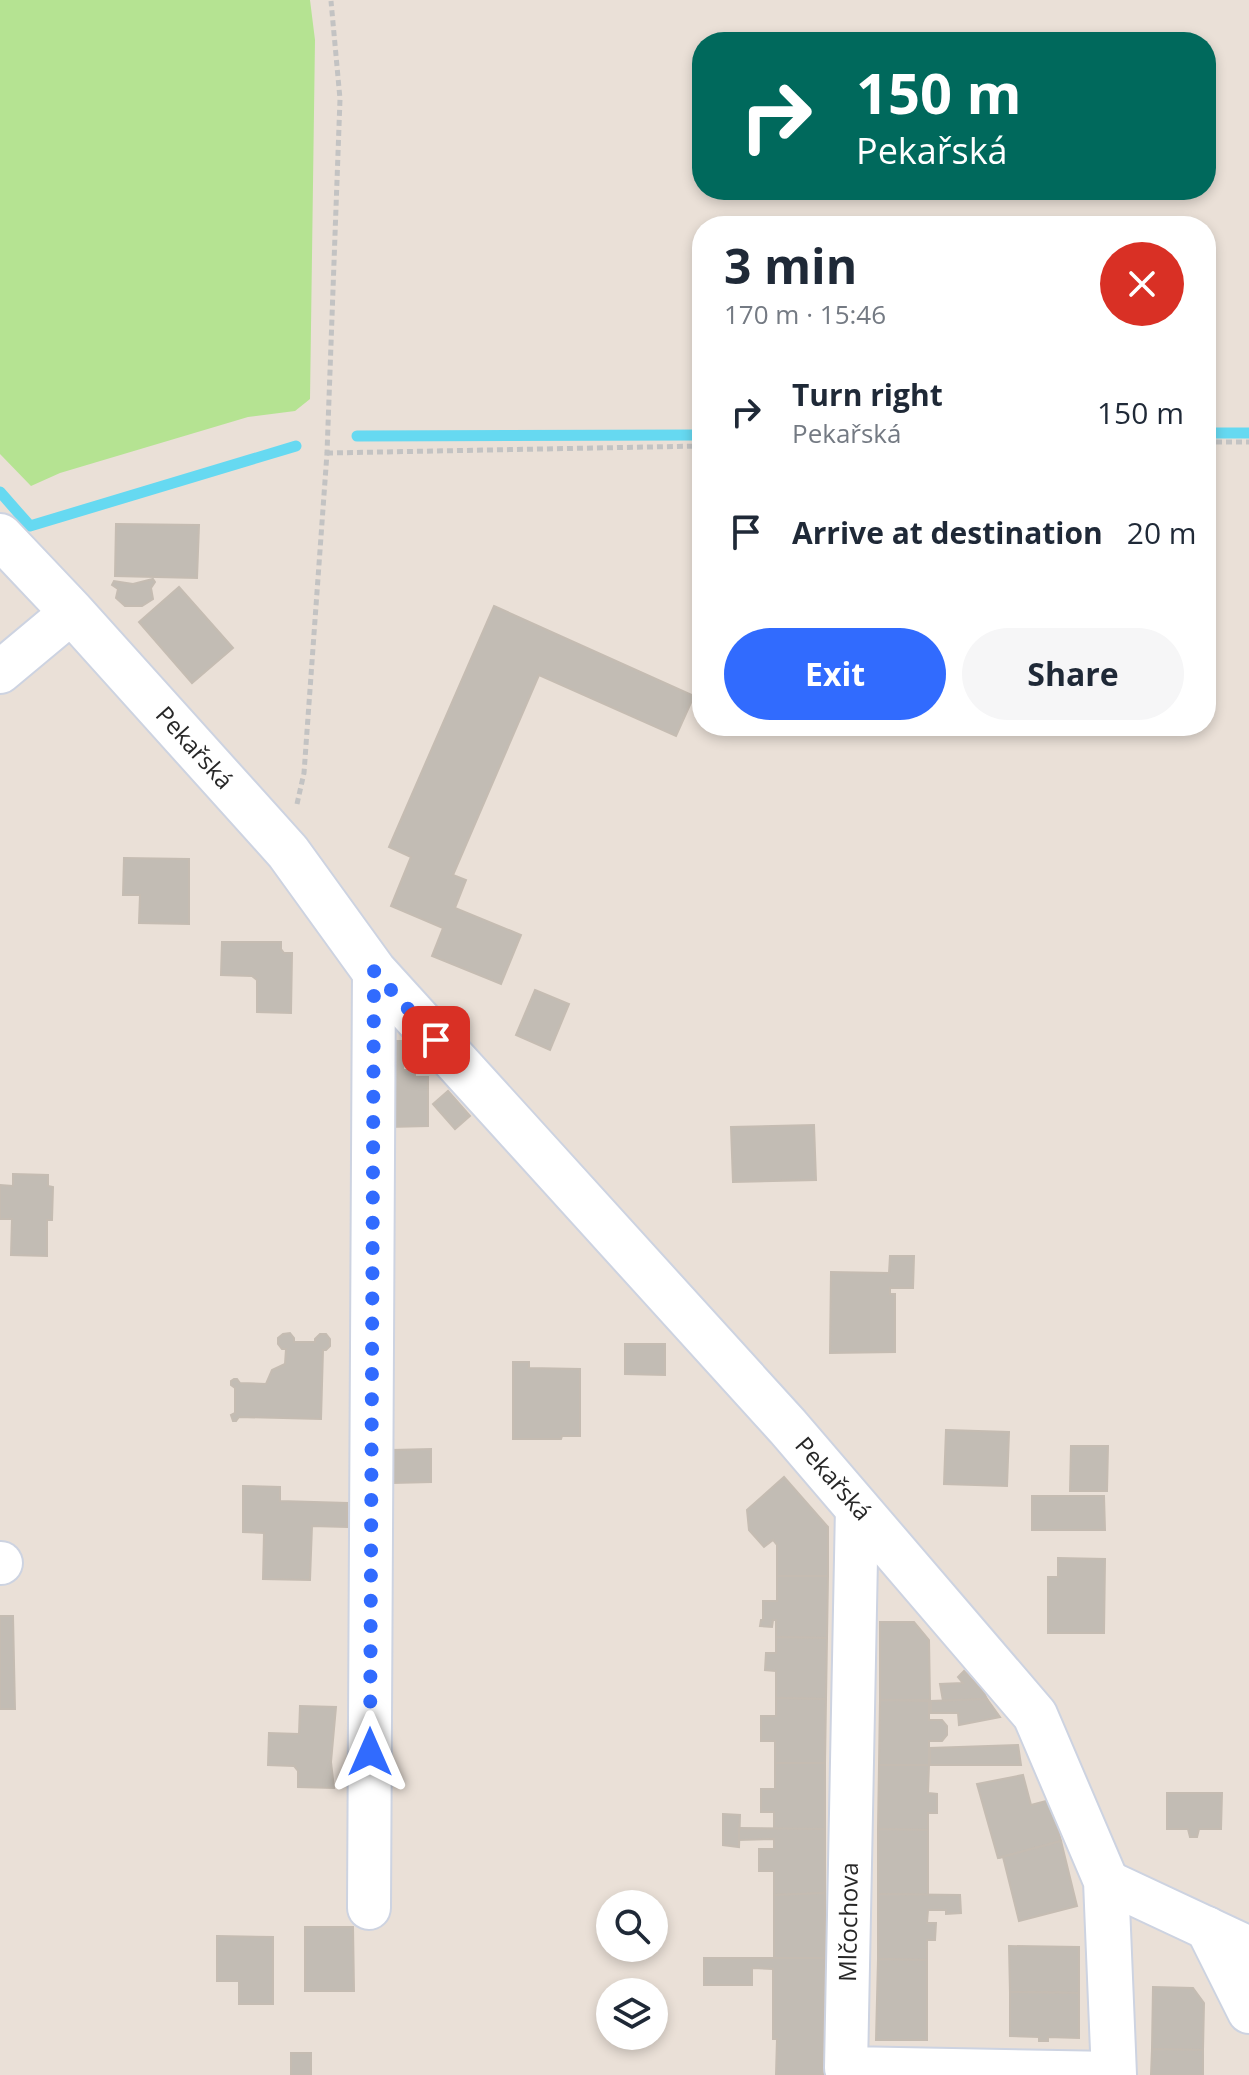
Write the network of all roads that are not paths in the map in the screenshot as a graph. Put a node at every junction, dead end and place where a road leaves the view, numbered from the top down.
1 (0, 536) edge
2 (72, 612) junction
3 (0, 672) edge
4 (374, 971) junction
5 (857, 1507) junction
6 (1106, 1881) junction
7 (369, 1908) dead end
8 (1207, 1928) junction
9 (1249, 1948) edge
10 (1249, 2012) edge
11 (1114, 2074) edge

1 - 2 street, Pekařská
2 - 3 street
2 - 4 street, Pekařská
4 - 5 street, Pekařská
4 - 7 street
5 - 6 street, Pekařská
5 - 11 street, Mlčochova
6 - 8 street
6 - 11 street, Pekařská
8 - 9 street
8 - 10 street

